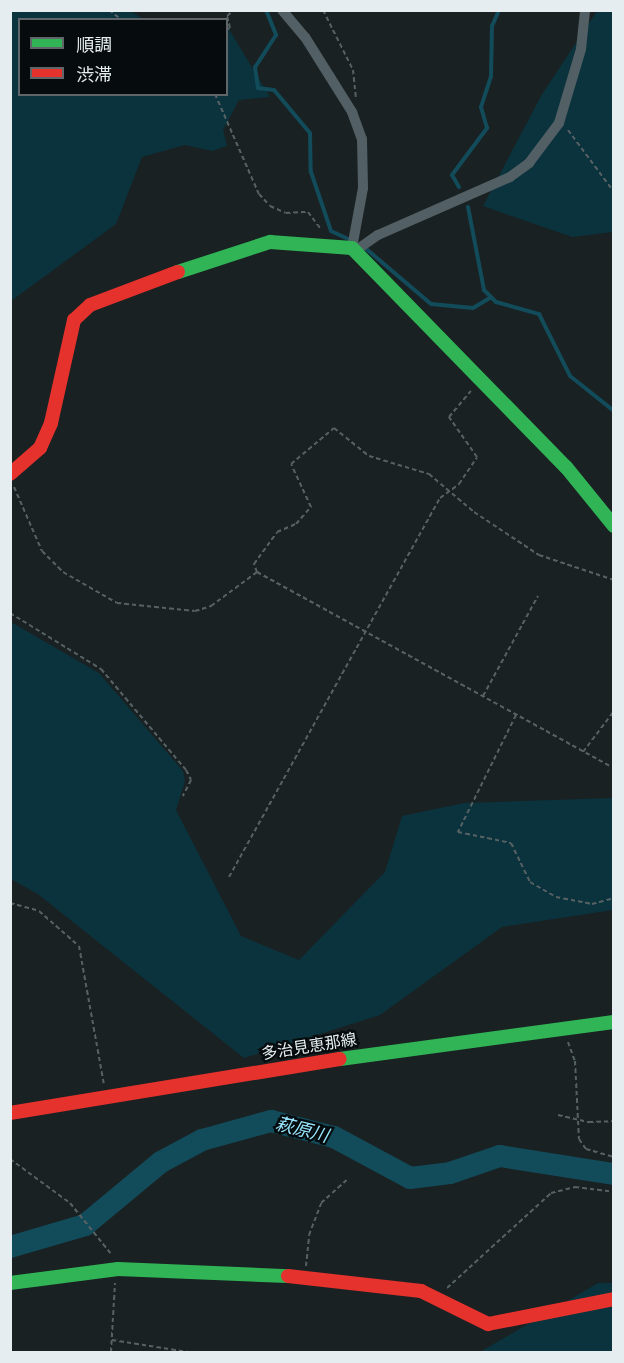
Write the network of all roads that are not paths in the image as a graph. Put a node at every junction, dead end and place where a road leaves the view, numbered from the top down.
1 (282, 10) edge
2 (585, 10) edge
3 (353, 250) junction
4 (10, 475) edge
5 (614, 526) edge
6 (614, 1022) edge
7 (10, 1113) edge
8 (10, 1283) edge
9 (614, 1299) edge

1 - 3 street
2 - 3 street
3 - 4 street
3 - 5 street
6 - 7 street, 多治見恵那線
8 - 9 street

